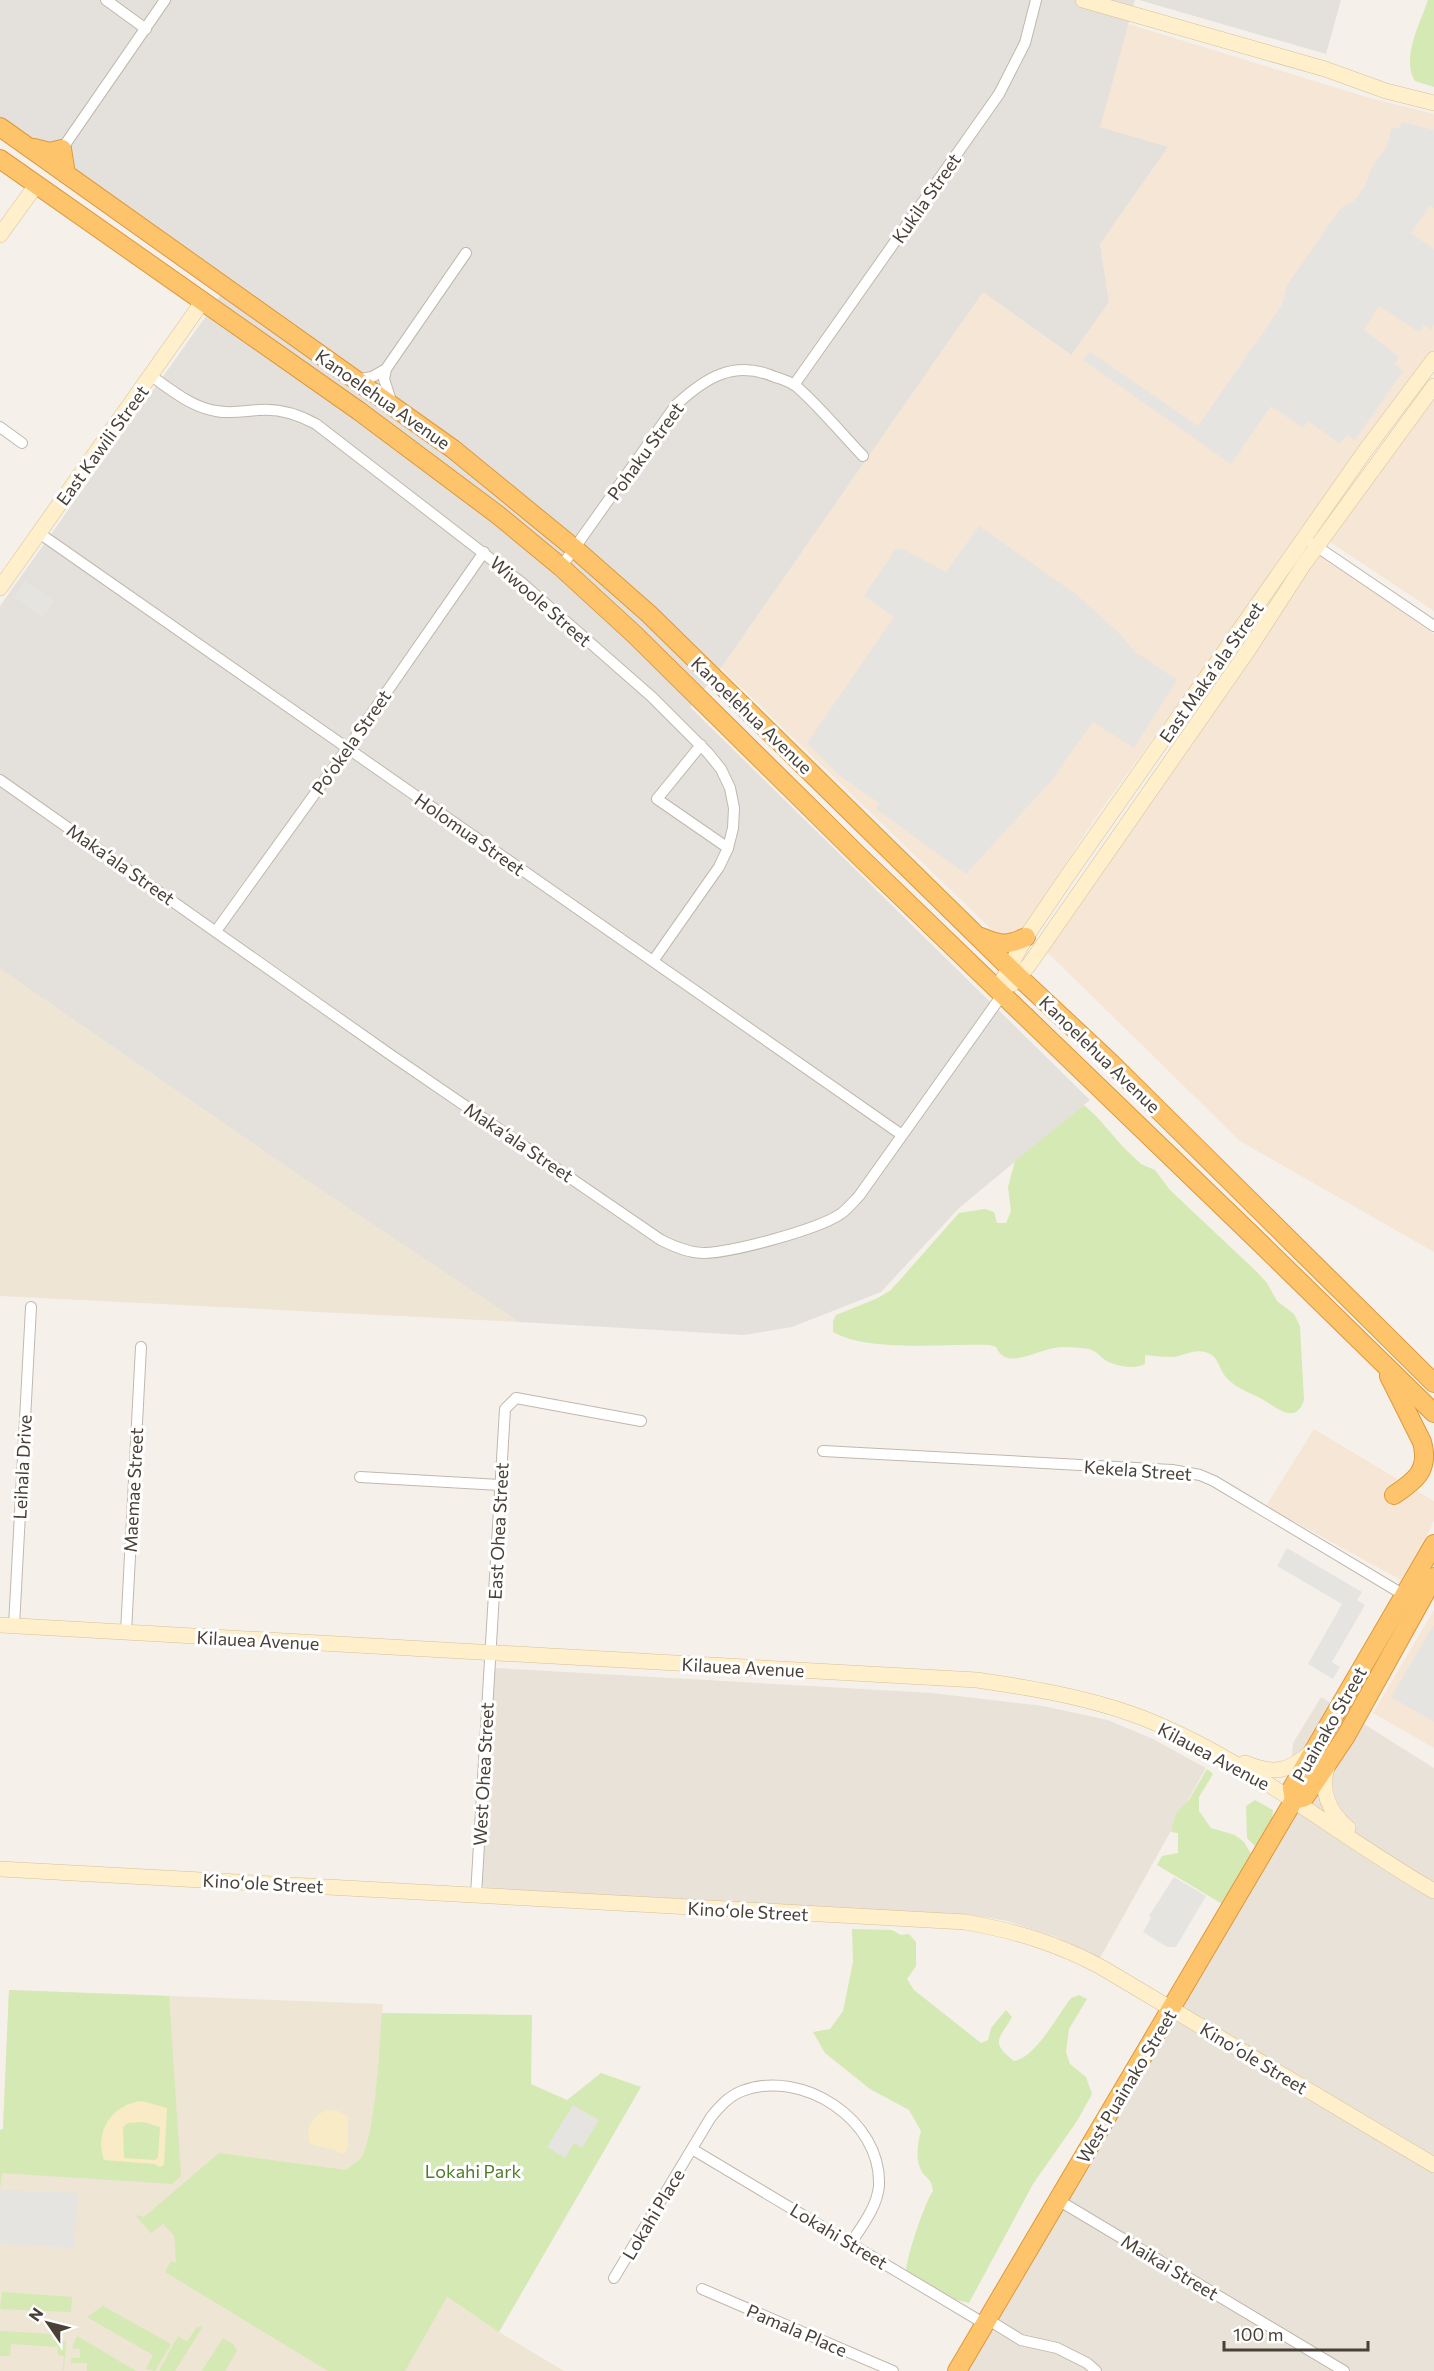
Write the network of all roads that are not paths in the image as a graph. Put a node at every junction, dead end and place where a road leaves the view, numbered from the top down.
1 (106, 0) edge
2 (165, 0) edge
3 (1036, 0) edge
4 (1083, 0) edge
5 (146, 29) junction
6 (1434, 103) edge
7 (0, 127) edge
8 (24, 144) junction
9 (62, 149) junction
10 (0, 159) edge
11 (66, 174) junction
12 (37, 184) junction
13 (0, 235) edge
14 (466, 253) dead end
15 (196, 267) junction
16 (241, 299) junction
17 (204, 301) junction
18 (1434, 359) edge
19 (386, 369) junction
20 (151, 376) junction
21 (356, 380) junction
22 (794, 385) junction
23 (1434, 386) edge
24 (392, 404) junction
25 (0, 427) edge
26 (22, 443) dead end
27 (863, 456) dead end
28 (39, 532) junction
29 (1310, 542) junction
30 (574, 548) junction
31 (484, 552) junction
32 (561, 567) junction
33 (0, 588) edge
34 (1434, 626) edge
35 (701, 745) junction
36 (347, 748) junction
37 (0, 780) edge
38 (728, 848) junction
39 (216, 931) junction
40 (979, 937) junction
41 (1026, 937) junction
42 (653, 961) junction
43 (1014, 972) junction
44 (1000, 993) junction
45 (902, 1134) junction
46 (31, 1308) dead end
47 (141, 1347) dead end
48 (1383, 1363) junction
49 (1434, 1383) edge
50 (1414, 1393) junction
51 (1434, 1413) edge
52 (641, 1421) dead end
53 (1434, 1421) edge
54 (823, 1451) dead end
55 (360, 1477) dead end
56 (500, 1485) junction
57 (1394, 1494) dead end
58 (1434, 1544) edge
59 (1434, 1577) edge
60 (1411, 1600) junction
61 (7, 1625) edge
62 (126, 1632) junction
63 (491, 1653) junction
64 (1196, 1743) junction
65 (1313, 1750) junction
66 (1329, 1762) junction
67 (1294, 1800) junction
68 (1391, 1866) junction
69 (0, 1869) edge
70 (1434, 1891) edge
71 (476, 1895) junction
72 (1171, 2008) junction
73 (692, 2149) junction
74 (1434, 2164) edge
75 (1058, 2200) junction
76 (851, 2243) junction
77 (614, 2278) dead end
78 (702, 2289) dead end
79 (986, 2321) junction
80 (892, 2371) edge
81 (957, 2371) edge
82 (1096, 2371) edge
83 (1344, 2371) edge

1 - 5 street
2 - 5 street
3 - 22 street, Kukila Street
4 - 6 street
5 - 9 street
7 - 8 highway, Kanoelehua Avenue
8 - 9 highway
8 - 11 highway, Kanoelehua Avenue
9 - 11 highway
10 - 12 highway, Kanoelehua Avenue
11 - 15 highway, Kanoelehua Avenue
12 - 13 street
12 - 17 highway, Kanoelehua Avenue
14 - 19 street
15 - 16 highway, Kanoelehua Avenue
15 - 17 highway
16 - 17 highway
16 - 21 highway, Kanoelehua Avenue
17 - 20 street, East Kawili Street
17 - 32 highway, Kanoelehua Avenue
18 - 29 street, East Makaʻala Street
19 - 21 street
19 - 24 street
20 - 28 street, East Kawili Street
20 - 31 street, Wiwoole Street
21 - 24 highway, Kanoelehua Avenue
22 - 27 street, Pohaku Street
22 - 30 street, Pohaku Street
23 - 29 street, East Makaʻala Street
24 - 30 highway, Kanoelehua Avenue
25 - 26 street
28 - 33 street, East Kawili Street
28 - 36 street, Holomua Street
29 - 34 street
29 - 41 street, East Makaʻala Street
29 - 43 street, East Makaʻala Street
30 - 32 street, Pohaku Street
30 - 40 highway, Kanoelehua Avenue
31 - 35 street, Wiwoole Street
31 - 36 street, Po‘okela Street
32 - 44 highway, Kanoelehua Avenue
35 - 38 street, Wiwoole Street
35 - 38 street
36 - 39 street, Po‘okela Street
36 - 42 street, Holomua Street
37 - 39 street, Maka‘ala Street
38 - 42 street, Wiwoole Street
39 - 45 street, Maka‘ala Street
40 - 41 highway
40 - 43 highway, Kanoelehua Avenue
41 - 43 street, East Makaʻala Street
42 - 45 street, Holomua Street
43 - 44 street, East Makaʻala Street
43 - 49 highway, Kanoelehua Avenue
44 - 45 street, Maka‘ala Street
44 - 48 highway, Kanoelehua Avenue
46 - 61 street, Leihala Drive
47 - 62 street, Maemae Street
48 - 50 highway, Kanoelehua Avenue
48 - 57 highway
50 - 51 highway, Kanoelehua Avenue
50 - 53 highway
52 - 56 street, East Ohea Street
54 - 60 street, Kekela Street
55 - 56 street
56 - 63 street, East Ohea Street
58 - 60 highway, Puainako Street
59 - 60 highway, Puainako Street
60 - 65 highway, Puainako Street
60 - 66 highway, Puainako Street
61 - 62 street, Kilauea Avenue
62 - 63 street, Kilauea Avenue
63 - 64 street, Kilauea Avenue
63 - 71 street, West Ohea Street
64 - 65 street
64 - 67 street, Kilauea Avenue
65 - 67 highway, Puainako Street
66 - 67 highway, Puainako Street
66 - 68 street
67 - 68 street, Kilauea Avenue
67 - 72 highway, West Puainako Street
68 - 70 street, Kilauea Avenue
69 - 71 street, Kinoʻole Street
71 - 72 street, Kinoʻole Street
72 - 74 street, Kinoʻole Street
72 - 75 highway, West Puainako Street
73 - 76 street, Lokahi Street
73 - 76 street, Lokahi Place
73 - 77 street, Lokahi Place
75 - 79 highway, West Puainako Street
75 - 83 street, Maikai Street
76 - 79 street, Lokahi Street
78 - 80 street, Pamala Place
79 - 81 highway, West Puainako Street
79 - 82 street, Lokahi Street

